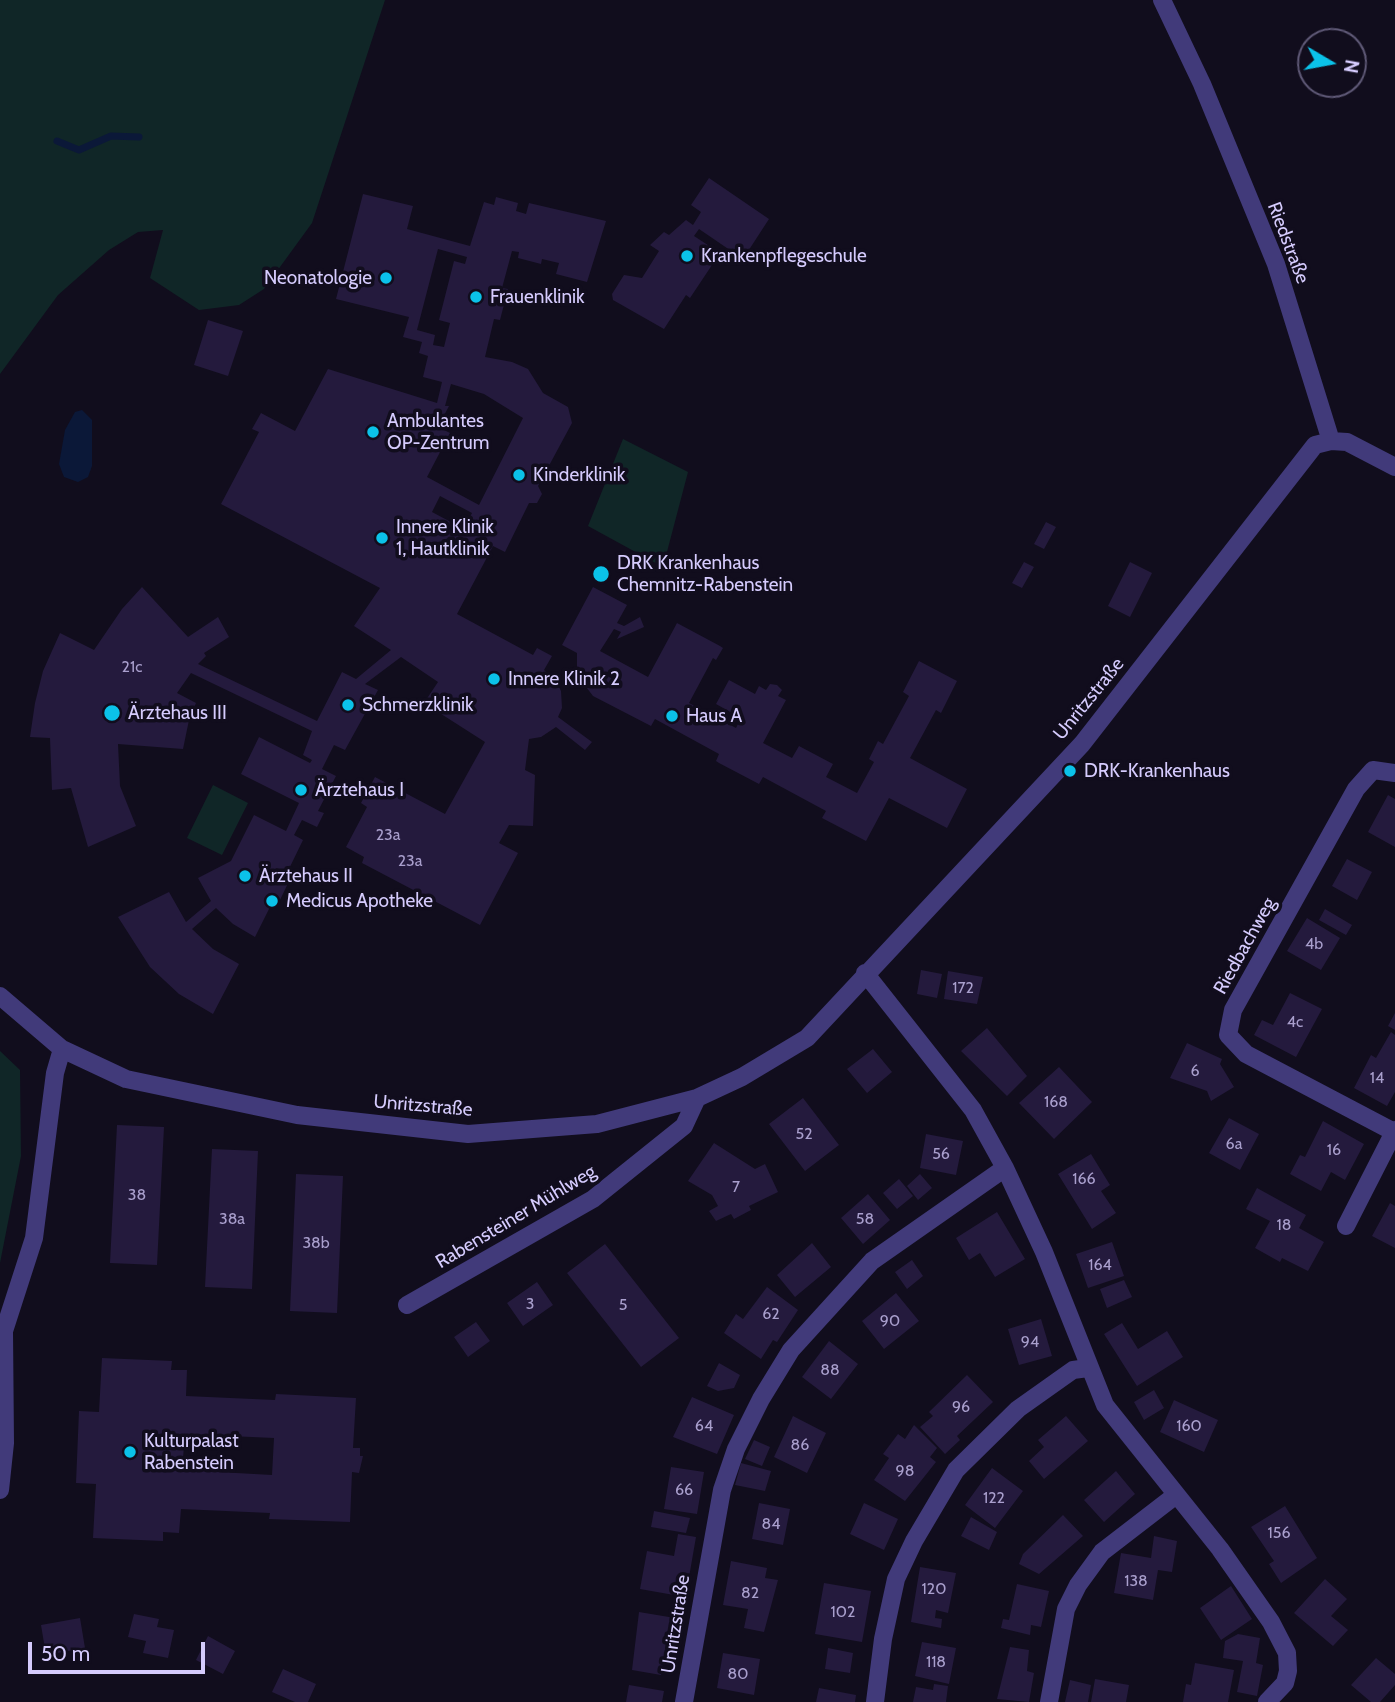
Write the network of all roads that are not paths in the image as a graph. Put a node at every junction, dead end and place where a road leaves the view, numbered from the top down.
1 (1162, 0) edge
2 (1331, 441) junction
3 (1395, 467) edge
4 (1395, 773) edge
5 (865, 973) junction
6 (0, 996) edge
7 (62, 1049) junction
8 (697, 1098) junction
9 (1394, 1131) edge
10 (1005, 1168) junction
11 (1346, 1226) dead end
12 (407, 1305) dead end
13 (2, 1329) edge
14 (1088, 1368) junction
15 (0, 1490) edge
16 (1175, 1495) junction
17 (684, 1702) edge
18 (875, 1702) edge
19 (1049, 1702) edge
20 (1267, 1702) edge

1 - 2 street, Riedstraße
2 - 3 street
2 - 5 street, Unritzstraße
4 - 9 street, Riedbachweg
5 - 8 street, Unritzstraße
5 - 10 street
6 - 7 street, Unritzstraße
7 - 8 street, Unritzstraße
7 - 13 street
8 - 12 street, Rabensteiner Mühlweg
9 - 11 street, Riedbachweg
10 - 14 street
10 - 17 street, Unritzstraße
13 - 15 street
14 - 16 street
14 - 18 street
16 - 19 street
16 - 20 street

